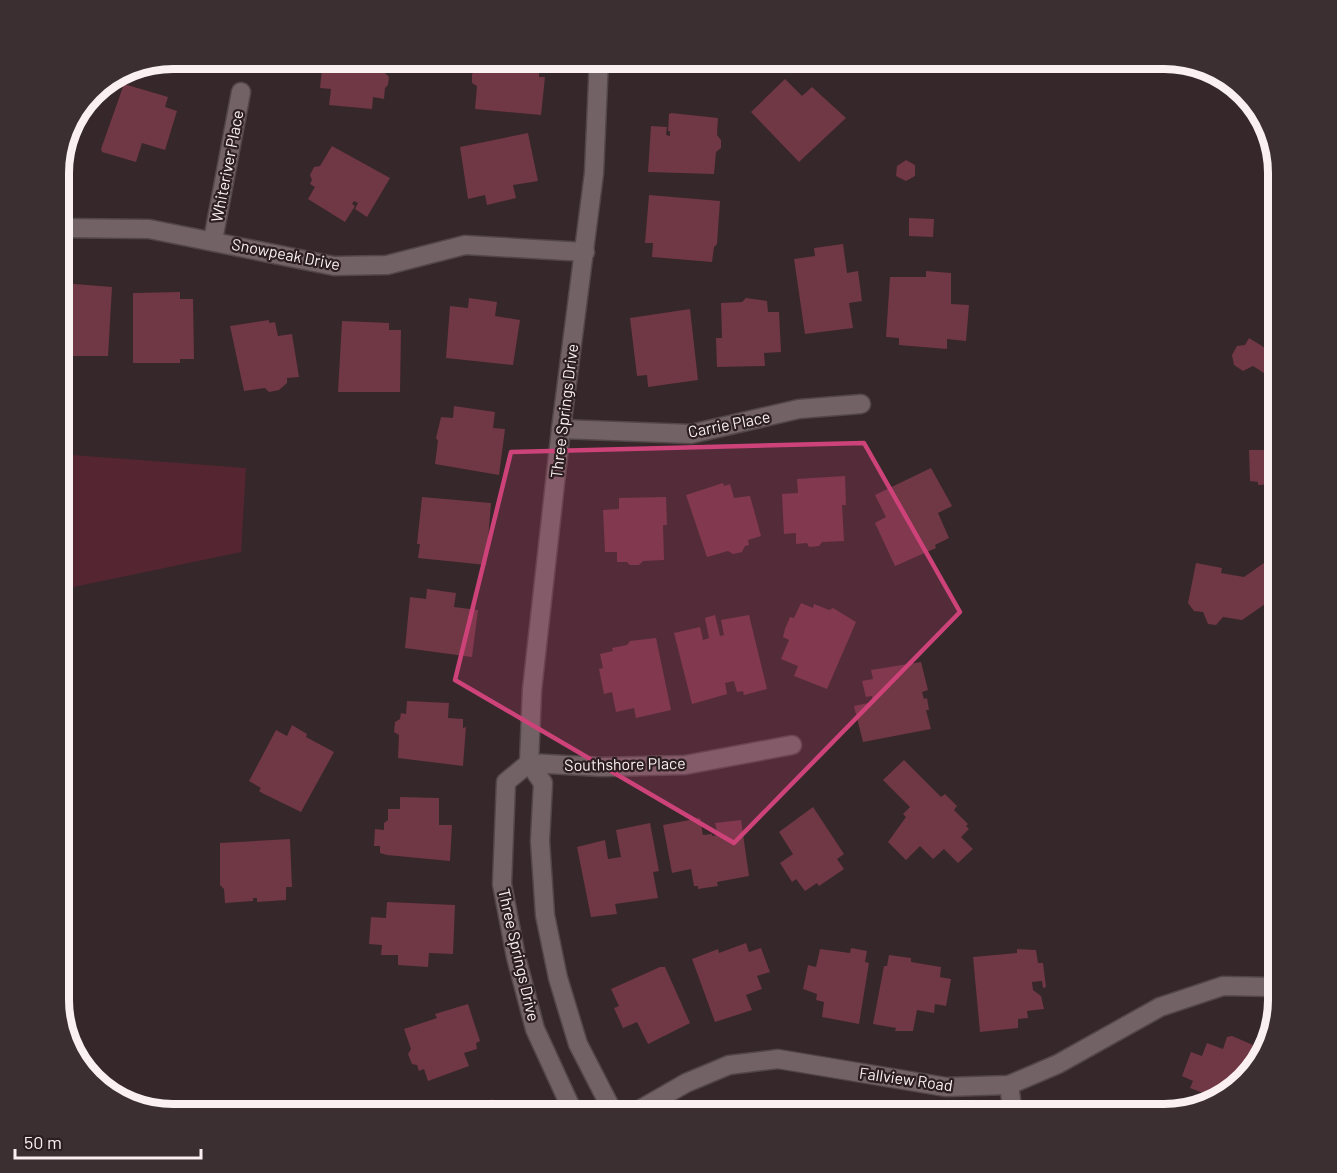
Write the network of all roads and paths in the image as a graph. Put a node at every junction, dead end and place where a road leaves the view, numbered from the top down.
1 (599, 69) edge
2 (241, 92) dead end
3 (69, 228) edge
4 (213, 240) junction
5 (585, 252) junction
6 (861, 404) dead end
7 (561, 429) junction
8 (792, 746) dead end
9 (529, 763) junction
10 (1268, 987) edge
11 (1009, 1085) junction
12 (569, 1104) edge
13 (609, 1104) edge
14 (649, 1104) edge
15 (1012, 1104) edge

1 - 5 street, Three Springs Drive
2 - 4 street, Whiteriver Place
3 - 4 street, Snowpeak Drive
4 - 5 street, Snowpeak Drive
5 - 7 street, Three Springs Drive
6 - 7 street, Carrie Place
7 - 9 street, Three Springs Drive
8 - 9 street, Southshore Place
9 - 12 street, Three Springs Drive
9 - 13 street, Three Springs Drive
10 - 11 street, Fallview Road
11 - 14 street, Fallview Road
11 - 15 street

